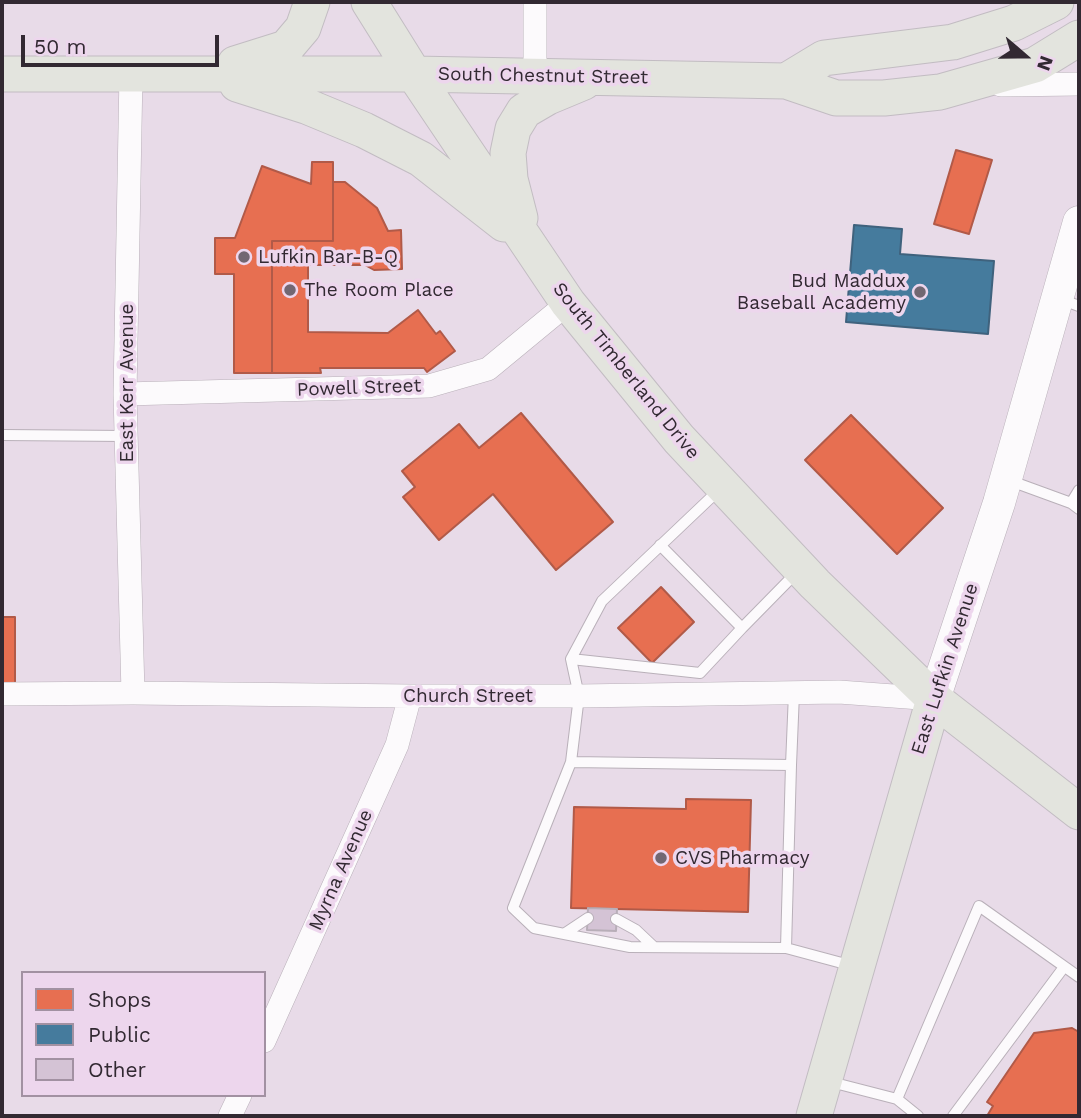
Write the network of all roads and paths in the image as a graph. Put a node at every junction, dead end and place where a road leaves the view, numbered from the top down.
1 (312, 2) edge
2 (369, 2) edge
3 (535, 2) edge
4 (1056, 2) edge
5 (1079, 38) edge
6 (2, 74) edge
7 (131, 74) junction
8 (206, 74) junction
9 (414, 74) junction
10 (535, 77) junction
11 (595, 77) junction
12 (786, 80) junction
13 (1079, 84) edge
14 (963, 86) junction
15 (1079, 222) edge
16 (526, 242) junction
17 (1068, 302) edge
18 (568, 303) junction
19 (125, 394) junction
20 (2, 435) edge
21 (126, 436) junction
22 (1005, 480) junction
23 (723, 486) junction
24 (1079, 489) edge
25 (1076, 503) edge
26 (660, 545) junction
27 (801, 568) junction
28 (741, 628) junction
29 (571, 659) junction
30 (133, 693) junction
31 (794, 693) junction
32 (2, 694) edge
33 (410, 696) junction
34 (579, 696) junction
35 (934, 699) junction
36 (571, 762) junction
37 (791, 765) junction
38 (1079, 812) edge
39 (588, 918) dead end
40 (616, 919) dead end
41 (564, 934) junction
42 (654, 947) junction
43 (786, 948) junction
44 (858, 967) junction
45 (1064, 967) junction
46 (1079, 977) edge
47 (266, 1037) edge
48 (825, 1080) junction
49 (239, 1097) edge
50 (897, 1099) junction
51 (230, 1116) edge
52 (814, 1116) edge
53 (918, 1116) edge
54 (953, 1116) edge

1 - 8 main road
2 - 9 main road, South Timberland Drive
3 - 10 street
4 - 12 main road
5 - 14 main road
6 - 7 main road, South Chestnut Street
7 - 8 main road, South Chestnut Street
7 - 19 street, East Kerr Avenue
8 - 9 main road, South Chestnut Street
8 - 16 main road
9 - 10 main road, South Chestnut Street
9 - 16 main road, South Timberland Drive
10 - 11 main road, South Chestnut Street
11 - 12 main road, South Chestnut Street
11 - 16 main road
12 - 14 main road, South Chestnut Street
13 - 14 street, South Chestnut Street
15 - 17 street, East Lufkin Avenue
16 - 18 main road, South Timberland Drive
17 - 22 street, East Lufkin Avenue
18 - 19 street, Powell Street
18 - 23 main road, South Timberland Drive
19 - 21 street, East Kerr Avenue
20 - 21 lane
21 - 30 street, East Kerr Avenue
22 - 25 lane
22 - 35 street, East Lufkin Avenue
23 - 26 lane
23 - 27 main road, South Timberland Drive
24 - 25 lane
26 - 28 lane
26 - 29 lane
27 - 28 lane
27 - 35 main road, South Timberland Drive
28 - 29 lane
29 - 34 lane
30 - 32 street, Church Street
30 - 33 street, Church Street
31 - 34 street, Church Street
31 - 35 street, Church Street
31 - 37 lane
33 - 34 street, Church Street
33 - 47 street, Myrna Avenue
34 - 36 lane
35 - 38 main road, South Timberland Drive
35 - 44 main road, East Lufkin Avenue
36 - 37 lane
36 - 41 lane
37 - 43 lane
39 - 41 lane
40 - 42 lane
41 - 42 lane
42 - 43 lane
43 - 44 lane
44 - 48 main road, East Lufkin Avenue
45 - 46 lane
45 - 50 lane
45 - 54 lane
48 - 50 lane
48 - 52 main road, East Lufkin Avenue
49 - 51 street
50 - 53 lane

